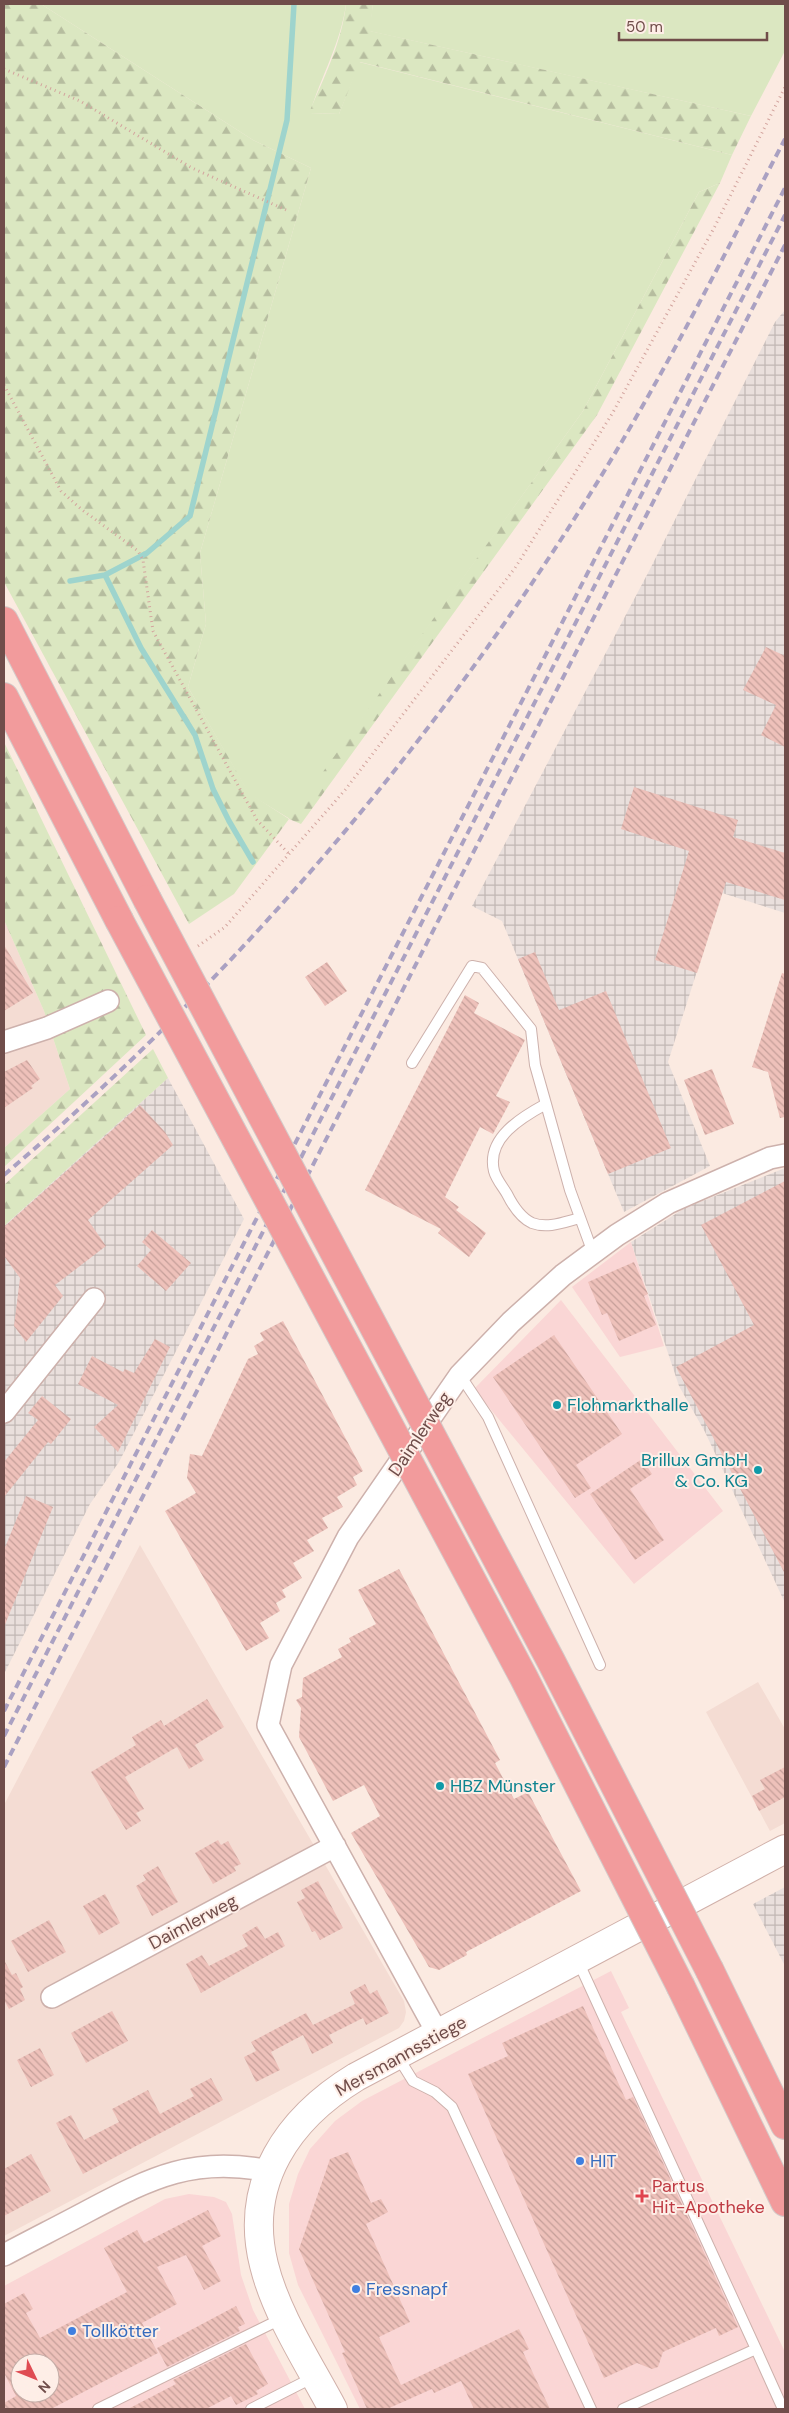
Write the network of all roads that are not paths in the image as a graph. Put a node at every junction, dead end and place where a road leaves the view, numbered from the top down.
1 (4, 621) edge
2 (4, 697) edge
3 (108, 1001) dead end
4 (4, 1042) edge
5 (412, 1064) dead end
6 (546, 1104) junction
7 (785, 1155) edge
8 (580, 1218) junction
9 (593, 1253) junction
10 (94, 1299) dead end
11 (460, 1375) junction
12 (4, 1412) edge
13 (600, 1665) dead end
14 (334, 1846) junction
15 (785, 1849) edge
16 (578, 1961) junction
17 (52, 1997) dead end
18 (438, 2034) junction
19 (397, 2056) junction
20 (785, 2125) edge
21 (269, 2171) junction
22 (785, 2202) edge
23 (4, 2255) edge
24 (285, 2317) junction
25 (756, 2349) junction
26 (315, 2376) junction
27 (98, 2409) edge
28 (251, 2409) edge
29 (332, 2409) edge
30 (591, 2409) edge
31 (623, 2409) edge
32 (782, 2409) edge

1 - 20 highway, bridge
2 - 22 highway, bridge
3 - 4 street
5 - 6 lane
6 - 8 lane
6 - 8 lane
7 - 9 street, Daimlerweg
8 - 9 lane
9 - 11 street, Daimlerweg
10 - 12 street
11 - 13 lane
11 - 14 street, Daimlerweg
14 - 17 street, Daimlerweg
14 - 18 street, Daimlerweg
15 - 16 street, Mersmannsstiege
16 - 18 street, Mersmannsstiege
16 - 25 lane
18 - 19 street, Mersmannsstiege
19 - 21 street, Mersmannsstiege
19 - 30 lane
21 - 23 street
21 - 24 street, Mersmannsstiege
24 - 26 street, Mersmannsstiege
24 - 27 lane
25 - 31 lane
25 - 32 lane
26 - 28 lane
26 - 29 street, Mersmannsstiege

